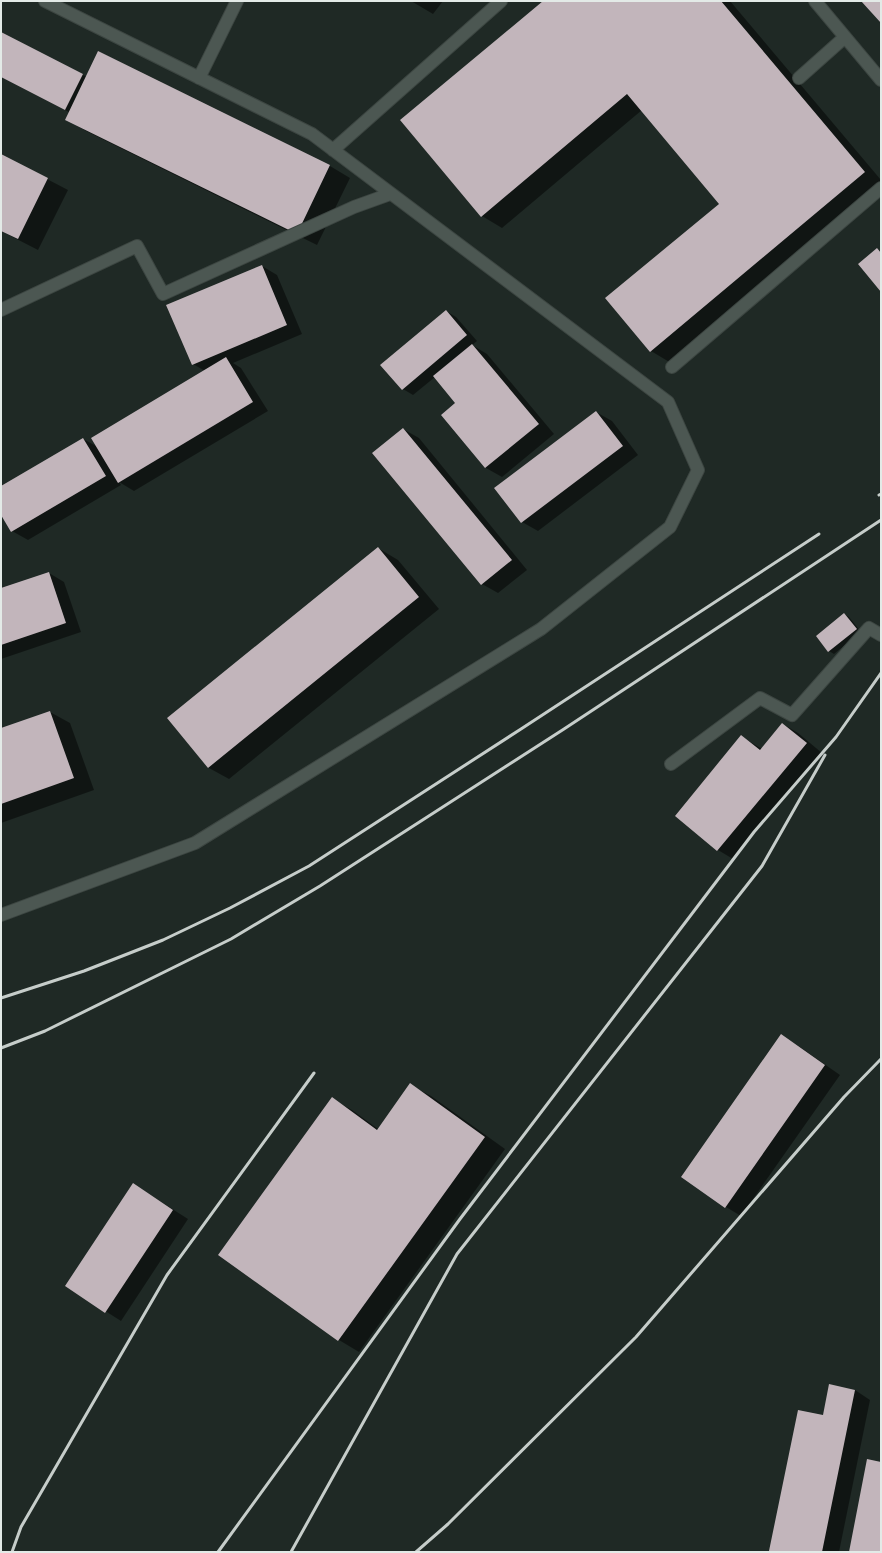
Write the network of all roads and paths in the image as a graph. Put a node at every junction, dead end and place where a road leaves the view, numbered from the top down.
1 (45, 1) edge
2 (237, 1) edge
3 (500, 1) edge
4 (815, 1) edge
5 (845, 37) junction
6 (199, 78) junction
7 (799, 78) dead end
8 (881, 80) edge
9 (333, 150) junction
10 (881, 188) edge
11 (390, 194) junction
12 (1, 310) edge
13 (672, 367) dead end
14 (881, 635) edge
15 (671, 764) dead end
16 (1, 915) edge

1 - 6 street
2 - 6 street
3 - 9 street
4 - 5 street
5 - 7 street
5 - 8 street
6 - 9 street
9 - 11 street
10 - 13 street
11 - 12 street
11 - 16 street
14 - 15 street

